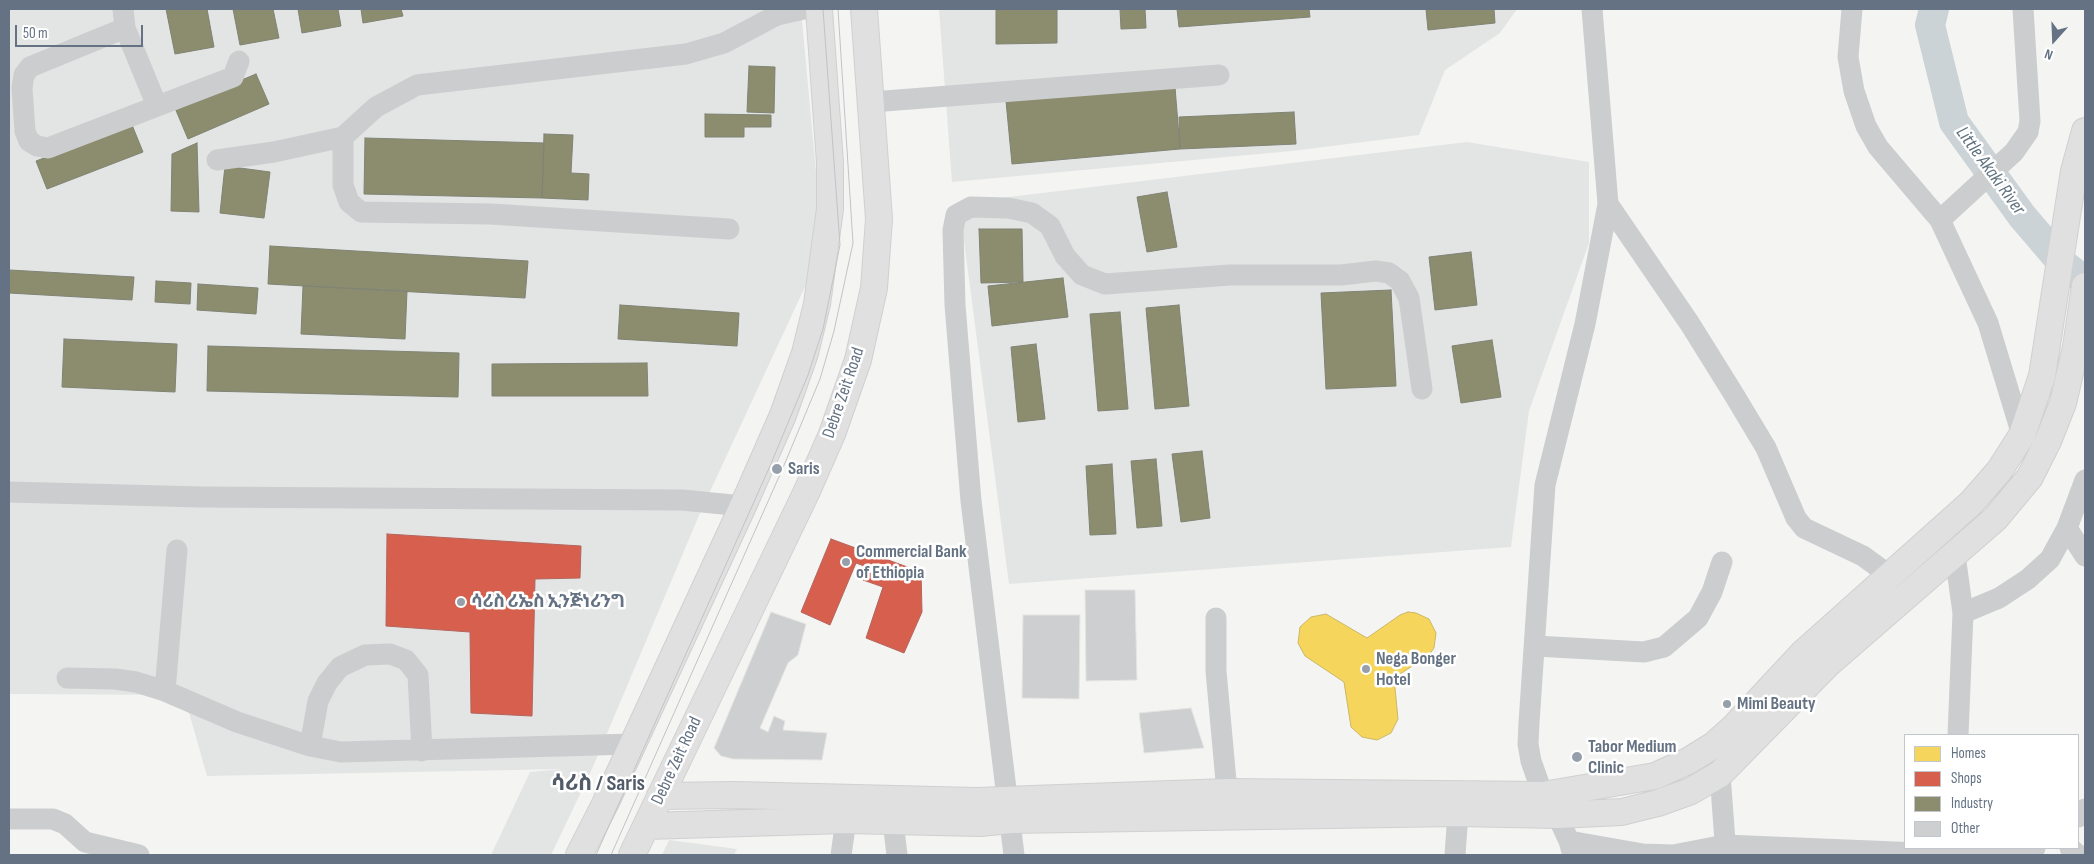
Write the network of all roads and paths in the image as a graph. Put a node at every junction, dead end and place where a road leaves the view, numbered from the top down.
1 (804, 9) edge
2 (819, 9) edge
3 (864, 9) edge
4 (1592, 9) edge
5 (1852, 9) edge
6 (2023, 9) edge
7 (124, 19) edge
8 (239, 61) dead end
9 (1219, 75) dead end
10 (872, 102) junction
11 (157, 106) junction
12 (2085, 131) edge
13 (343, 137) junction
14 (217, 160) dead end
15 (1608, 204) junction
16 (1944, 217) junction
17 (729, 229) dead end
18 (2085, 286) edge
19 (1422, 389) dead end
20 (2022, 435) junction
21 (2085, 480) edge
22 (9, 492) edge
23 (743, 506) junction
24 (2068, 528) junction
25 (177, 550) dead end
26 (1955, 554) junction
27 (2085, 556) edge
28 (1722, 562) dead end
29 (1889, 575) junction
30 (1963, 613) junction
31 (1216, 618) dead end
32 (1536, 646) junction
33 (66, 678) dead end
34 (165, 691) junction
35 (1958, 734) edge
36 (633, 744) junction
37 (310, 746) junction
38 (422, 751) junction
39 (1720, 774) junction
40 (1227, 792) junction
41 (660, 796) junction
42 (1457, 804) junction
43 (1550, 805) junction
44 (1008, 810) junction
45 (9, 819) edge
46 (846, 820) junction
47 (893, 821) junction
48 (647, 826) junction
49 (1571, 848) edge
50 (2030, 849) edge
51 (1726, 850) edge
52 (1934, 850) edge
53 (1977, 853) edge
54 (138, 855) edge
55 (579, 855) edge
56 (632, 855) edge
57 (841, 855) edge
58 (897, 855) edge
59 (1014, 855) edge
60 (1456, 855) edge

1 - 13 street
2 - 23 main road
3 - 10 main road, Debre Zeit Road
4 - 15 street
5 - 16 street
6 - 16 street
7 - 11 street
7 - 11 street
8 - 11 street
9 - 10 street
10 - 41 main road, Debre Zeit Road
12 - 20 main road
13 - 14 street
13 - 17 street
15 - 29 street
15 - 32 street
16 - 20 street
18 - 26 main road
19 - 44 street
20 - 29 main road
21 - 24 street
22 - 23 street
23 - 36 main road
24 - 27 street
24 - 30 street
25 - 34 street
26 - 30 street
26 - 39 main road
28 - 32 street
29 - 43 main road
30 - 35 street
31 - 40 street
32 - 43 street
33 - 34 street
34 - 37 street
36 - 38 street
36 - 55 main road
37 - 38 street
37 - 38 street
39 - 43 main road
39 - 51 street
40 - 42 main road
40 - 44 main road
41 - 44 main road
41 - 48 main road, Debre Zeit Road
42 - 43 main road
42 - 44 main road
42 - 60 street
43 - 49 street
44 - 47 main road
44 - 59 street
45 - 54 street
46 - 47 main road
46 - 48 main road
46 - 57 street
47 - 58 street
48 - 56 main road, Debre Zeit Road
49 - 51 street
50 - 53 street
51 - 52 street
52 - 53 street

